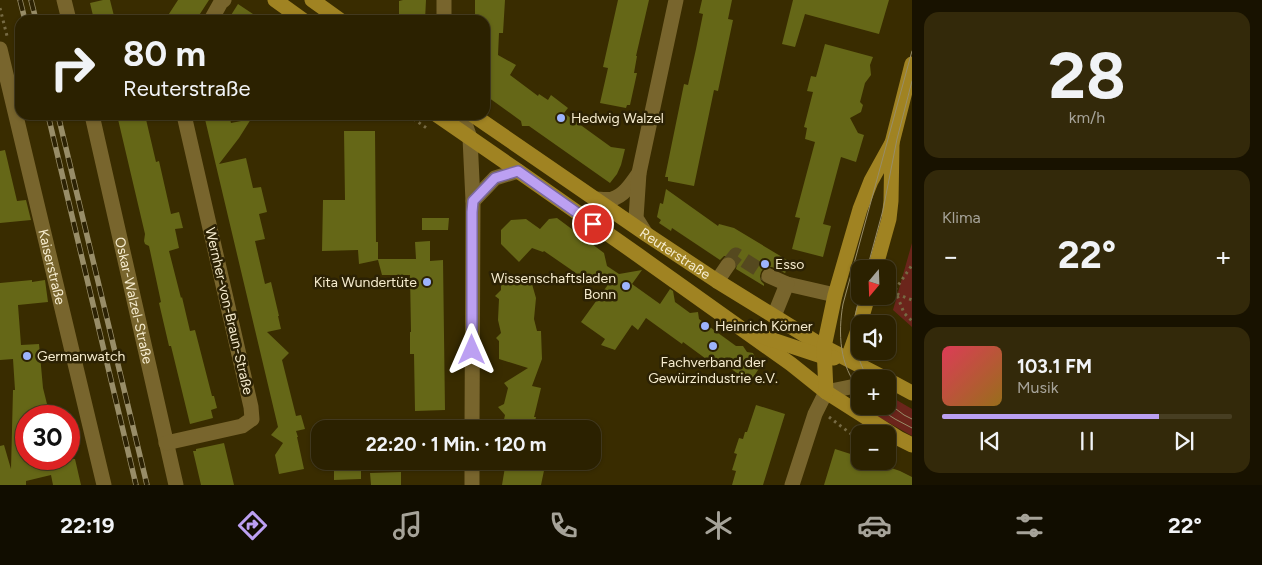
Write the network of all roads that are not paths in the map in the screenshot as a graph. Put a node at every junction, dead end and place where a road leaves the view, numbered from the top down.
1 (64, 0) edge
2 (224, 0) edge
3 (276, 0) edge
4 (312, 0) edge
5 (444, 0) edge
6 (676, 0) edge
7 (68, 15) edge
8 (214, 15) edge
9 (293, 15) edge
10 (333, 15) edge
11 (444, 15) edge
12 (0, 49) edge
13 (912, 64) edge
14 (15, 112) edge
15 (17, 120) edge
16 (93, 120) edge
17 (185, 120) edge
18 (444, 120) edge
19 (467, 120) edge
20 (472, 120) edge
21 (470, 138) junction
22 (892, 143) junction
23 (518, 171) junction
24 (639, 173) junction
25 (595, 199) junction
26 (473, 201) junction
27 (646, 234) junction
28 (877, 260) edge
29 (728, 265) tunnel mouth
30 (769, 276) tunnel mouth
31 (717, 281) junction
32 (787, 284) junction
33 (836, 295) junction
34 (865, 305) edge
35 (774, 316) junction
36 (740, 328) junction
37 (824, 352) junction
38 (848, 358) junction
39 (869, 370) edge
40 (851, 387) edge
41 (826, 392) junction
42 (472, 420) edge
43 (166, 443) junction
44 (912, 445) edge
45 (472, 470) edge
46 (104, 485) edge
47 (176, 485) edge
48 (472, 485) edge
49 (792, 485) edge

1 - 7 street
2 - 8 street
3 - 9 main road
4 - 10 main road
5 - 11 street
6 - 24 street
12 - 14 street, Kaiserstraße
13 - 22 main road
15 - 46 street, Kaiserstraße
16 - 43 street, Oskar-Walzel-Straße
17 - 43 street, Wernher-von-Braun-Straße
18 - 21 main road, Reuterstraße
19 - 21 street
20 - 25 main road, Reuterstraße
21 - 23 main road, Reuterstraße
21 - 26 street
22 - 28 main road
22 - 33 main road
23 - 26 street
23 - 36 main road, Reuterstraße
24 - 25 street
24 - 27 street
25 - 27 main road, Reuterstraße
26 - 42 street
27 - 31 main road, Reuterstraße
29 - 31 street
30 - 32 street
31 - 35 main road, Reuterstraße
32 - 33 street
32 - 35 street
33 - 37 main road
34 - 38 main road
35 - 37 main road, Reuterstraße
36 - 37 main road
36 - 41 main road, Reuterstraße
37 - 38 main road
37 - 41 main road
38 - 39 main road
40 - 41 street
41 - 44 main road, Reuterstraße
41 - 49 street
43 - 47 street, Oskar-Walzel-Straße
45 - 48 street

